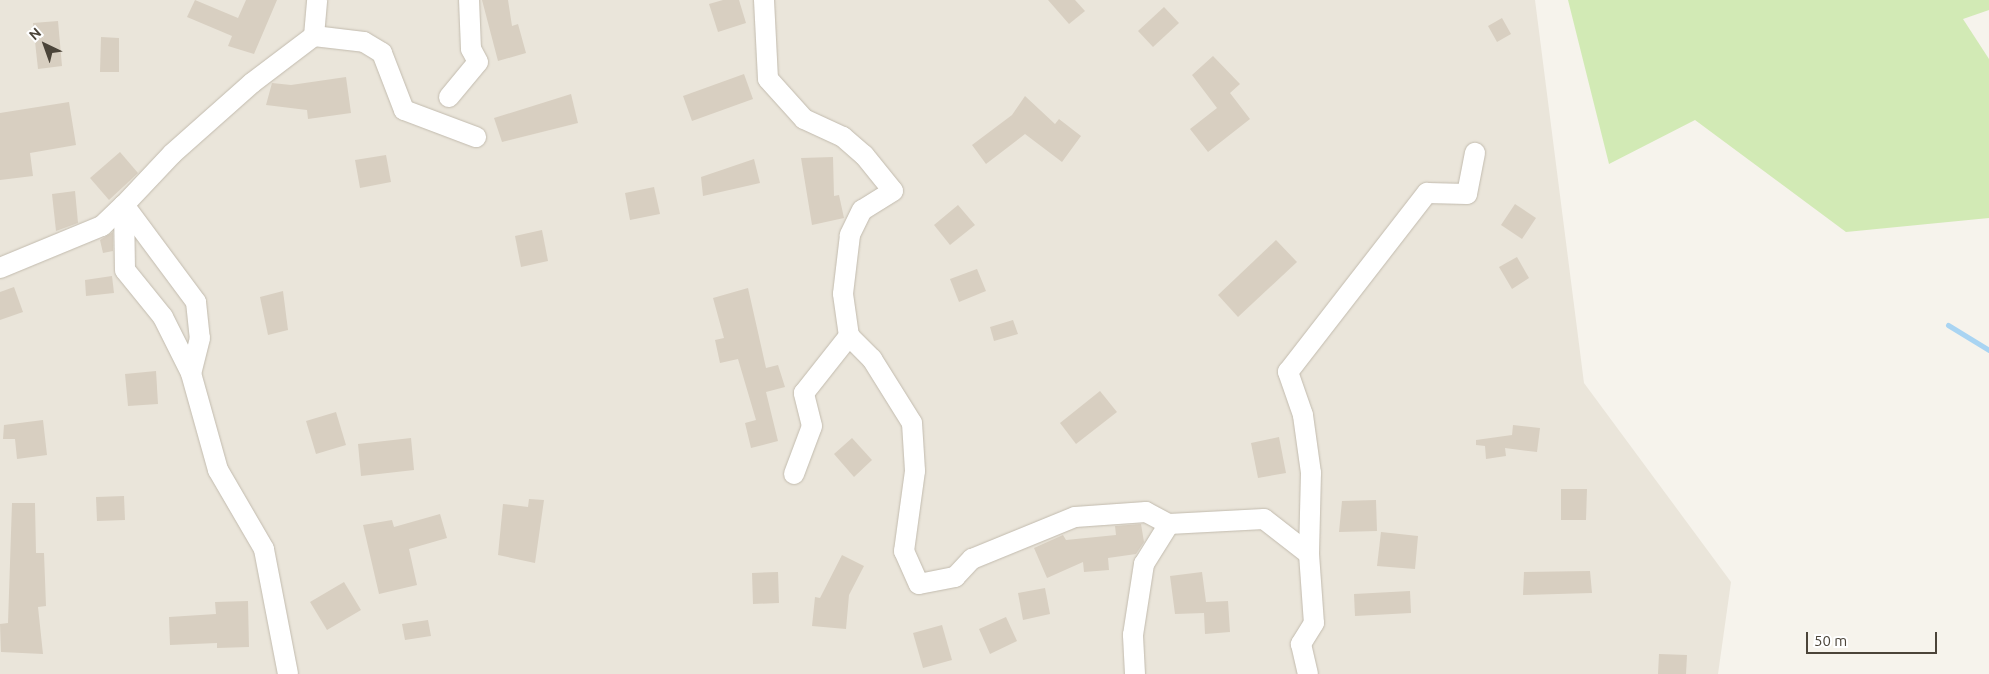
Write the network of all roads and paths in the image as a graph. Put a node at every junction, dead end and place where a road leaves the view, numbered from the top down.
1 (317, 0) edge
2 (469, 0) edge
3 (764, 0) edge
4 (314, 36) junction
5 (449, 97) dead end
6 (476, 137) dead end
7 (1475, 153) dead end
8 (124, 205) junction
9 (0, 268) edge
10 (849, 336) junction
11 (190, 373) junction
12 (794, 474) dead end
13 (1169, 524) junction
14 (1310, 554) junction
15 (288, 674) edge
16 (1135, 674) edge
17 (1308, 674) edge

1 - 4 street
2 - 5 street
3 - 10 street
4 - 6 street
4 - 8 street
7 - 14 street
8 - 9 street
8 - 11 street
8 - 11 street
10 - 12 street
10 - 13 street
11 - 15 street
13 - 14 street
13 - 16 street
14 - 17 street

